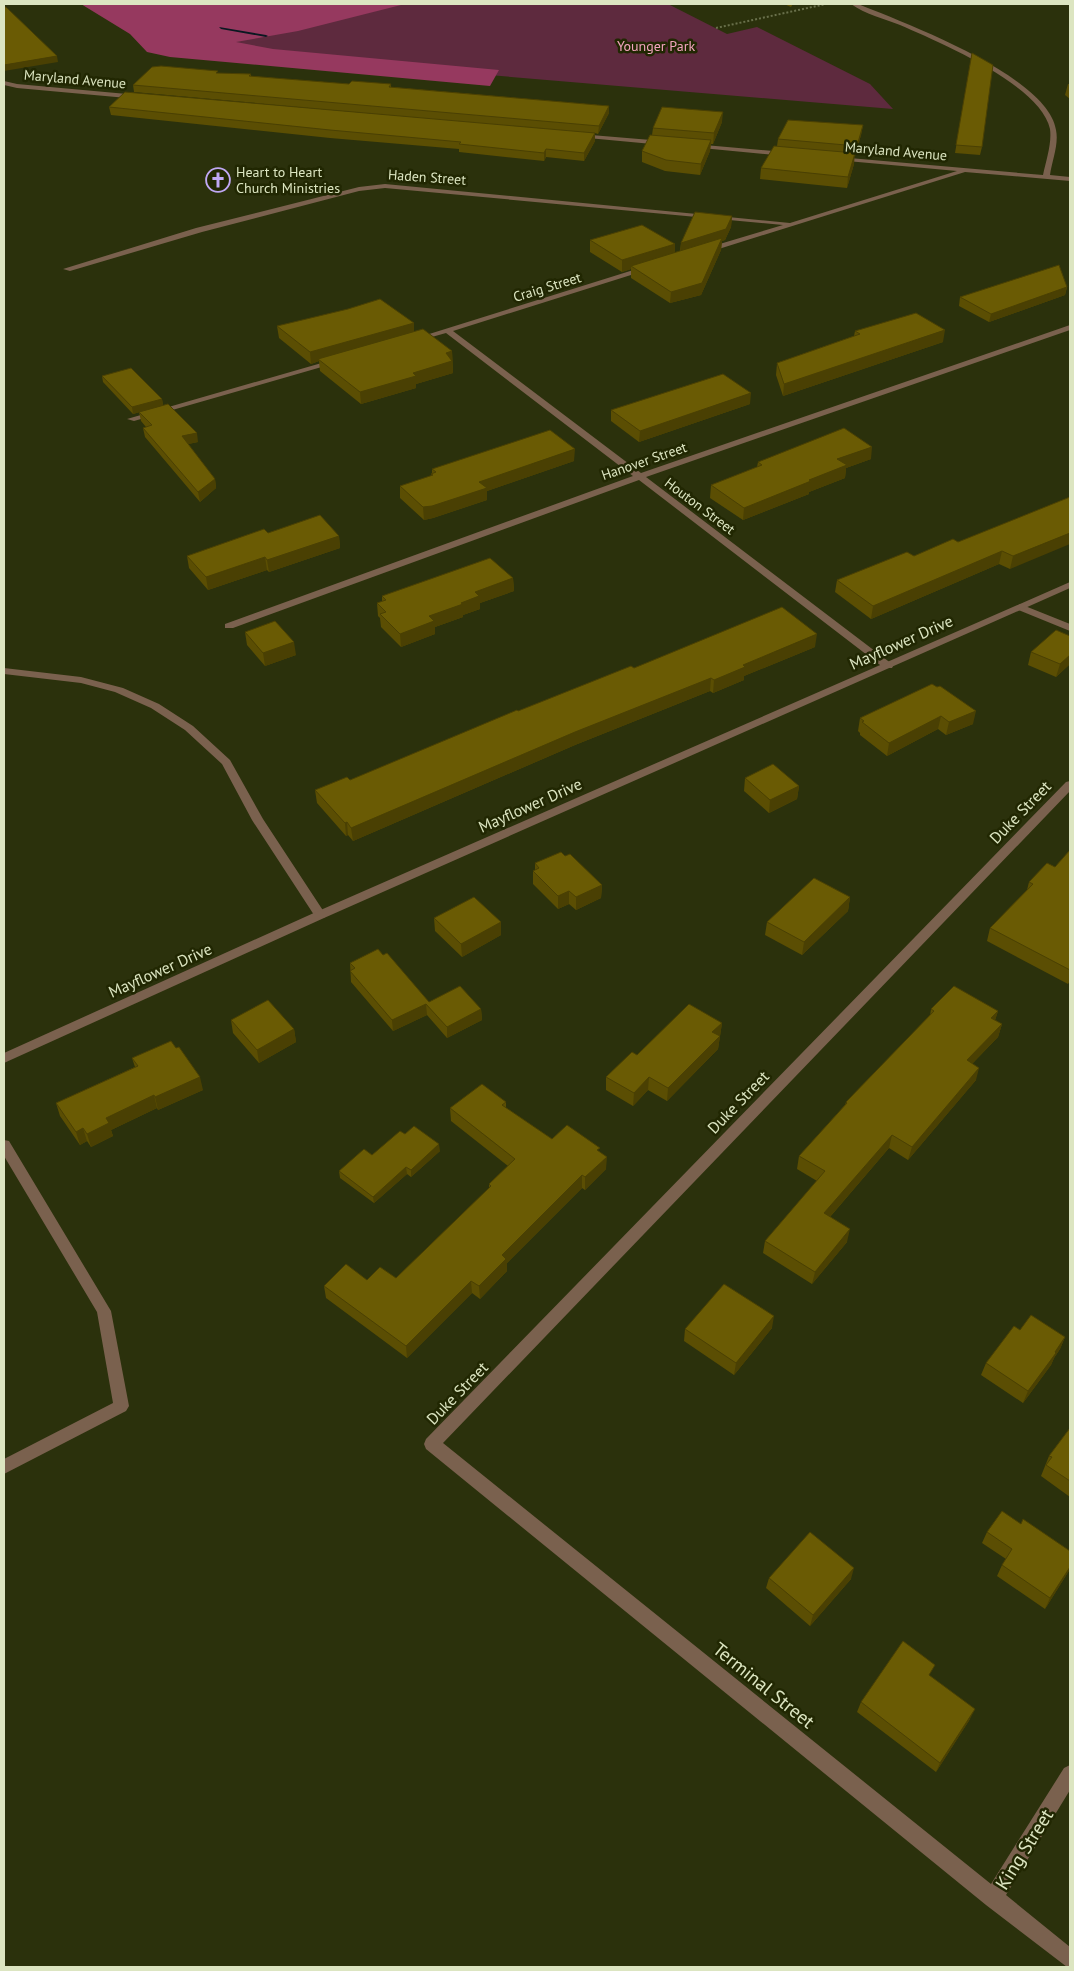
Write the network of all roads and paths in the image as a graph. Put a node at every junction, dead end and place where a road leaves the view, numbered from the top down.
1 (603, 4) edge
2 (613, 4) edge
3 (826, 4) edge
4 (854, 4) edge
5 (716, 28) dead end
6 (4, 83) edge
7 (146, 98) edge
8 (572, 135) edge
9 (671, 144) edge
10 (681, 145) edge
11 (790, 154) edge
12 (830, 158) edge
13 (969, 170) junction
14 (1046, 177) junction
15 (1070, 179) edge
16 (795, 224) junction
17 (701, 253) edge
18 (654, 267) edge
19 (67, 269) dead end
20 (1070, 327) edge
21 (447, 330) junction
22 (409, 341) edge
23 (342, 360) edge
24 (131, 419) dead end
25 (639, 477) junction
26 (1070, 585) edge
27 (1020, 607) junction
28 (230, 626) dead end
29 (1070, 628) edge
30 (888, 666) junction
31 (5, 672) edge
32 (1070, 785) edge
33 (320, 915) junction
34 (4, 1058) edge
35 (4, 1145) edge
36 (432, 1444) joint
37 (4, 1467) edge
38 (1070, 1774) edge
39 (993, 1898) junction
40 (1070, 1960) edge

1 - 2 path
3 - 5 path
4 - 14 street
6 - 7 street, Maryland Avenue
8 - 9 street
10 - 11 street
12 - 13 street, Maryland Avenue
13 - 14 street, Maryland Avenue
13 - 16 street
14 - 15 street, Maryland Avenue
16 - 17 street
16 - 19 street, Haden Street
18 - 21 street, Craig Street
20 - 25 street, Hanover Street
21 - 22 street, Craig Street
21 - 25 street, Houton Street
23 - 24 street
25 - 28 street, Hanover Street
25 - 30 street, Houton Street
26 - 27 street, Mayflower Drive
27 - 29 street
27 - 30 street, Mayflower Drive
30 - 33 street, Mayflower Drive
31 - 33 street
32 - 36 street, Duke Street
33 - 34 street, Mayflower Drive
35 - 37 street
36 - 39 street, Terminal Street
38 - 39 street, King Street
39 - 40 street, Terminal Street

